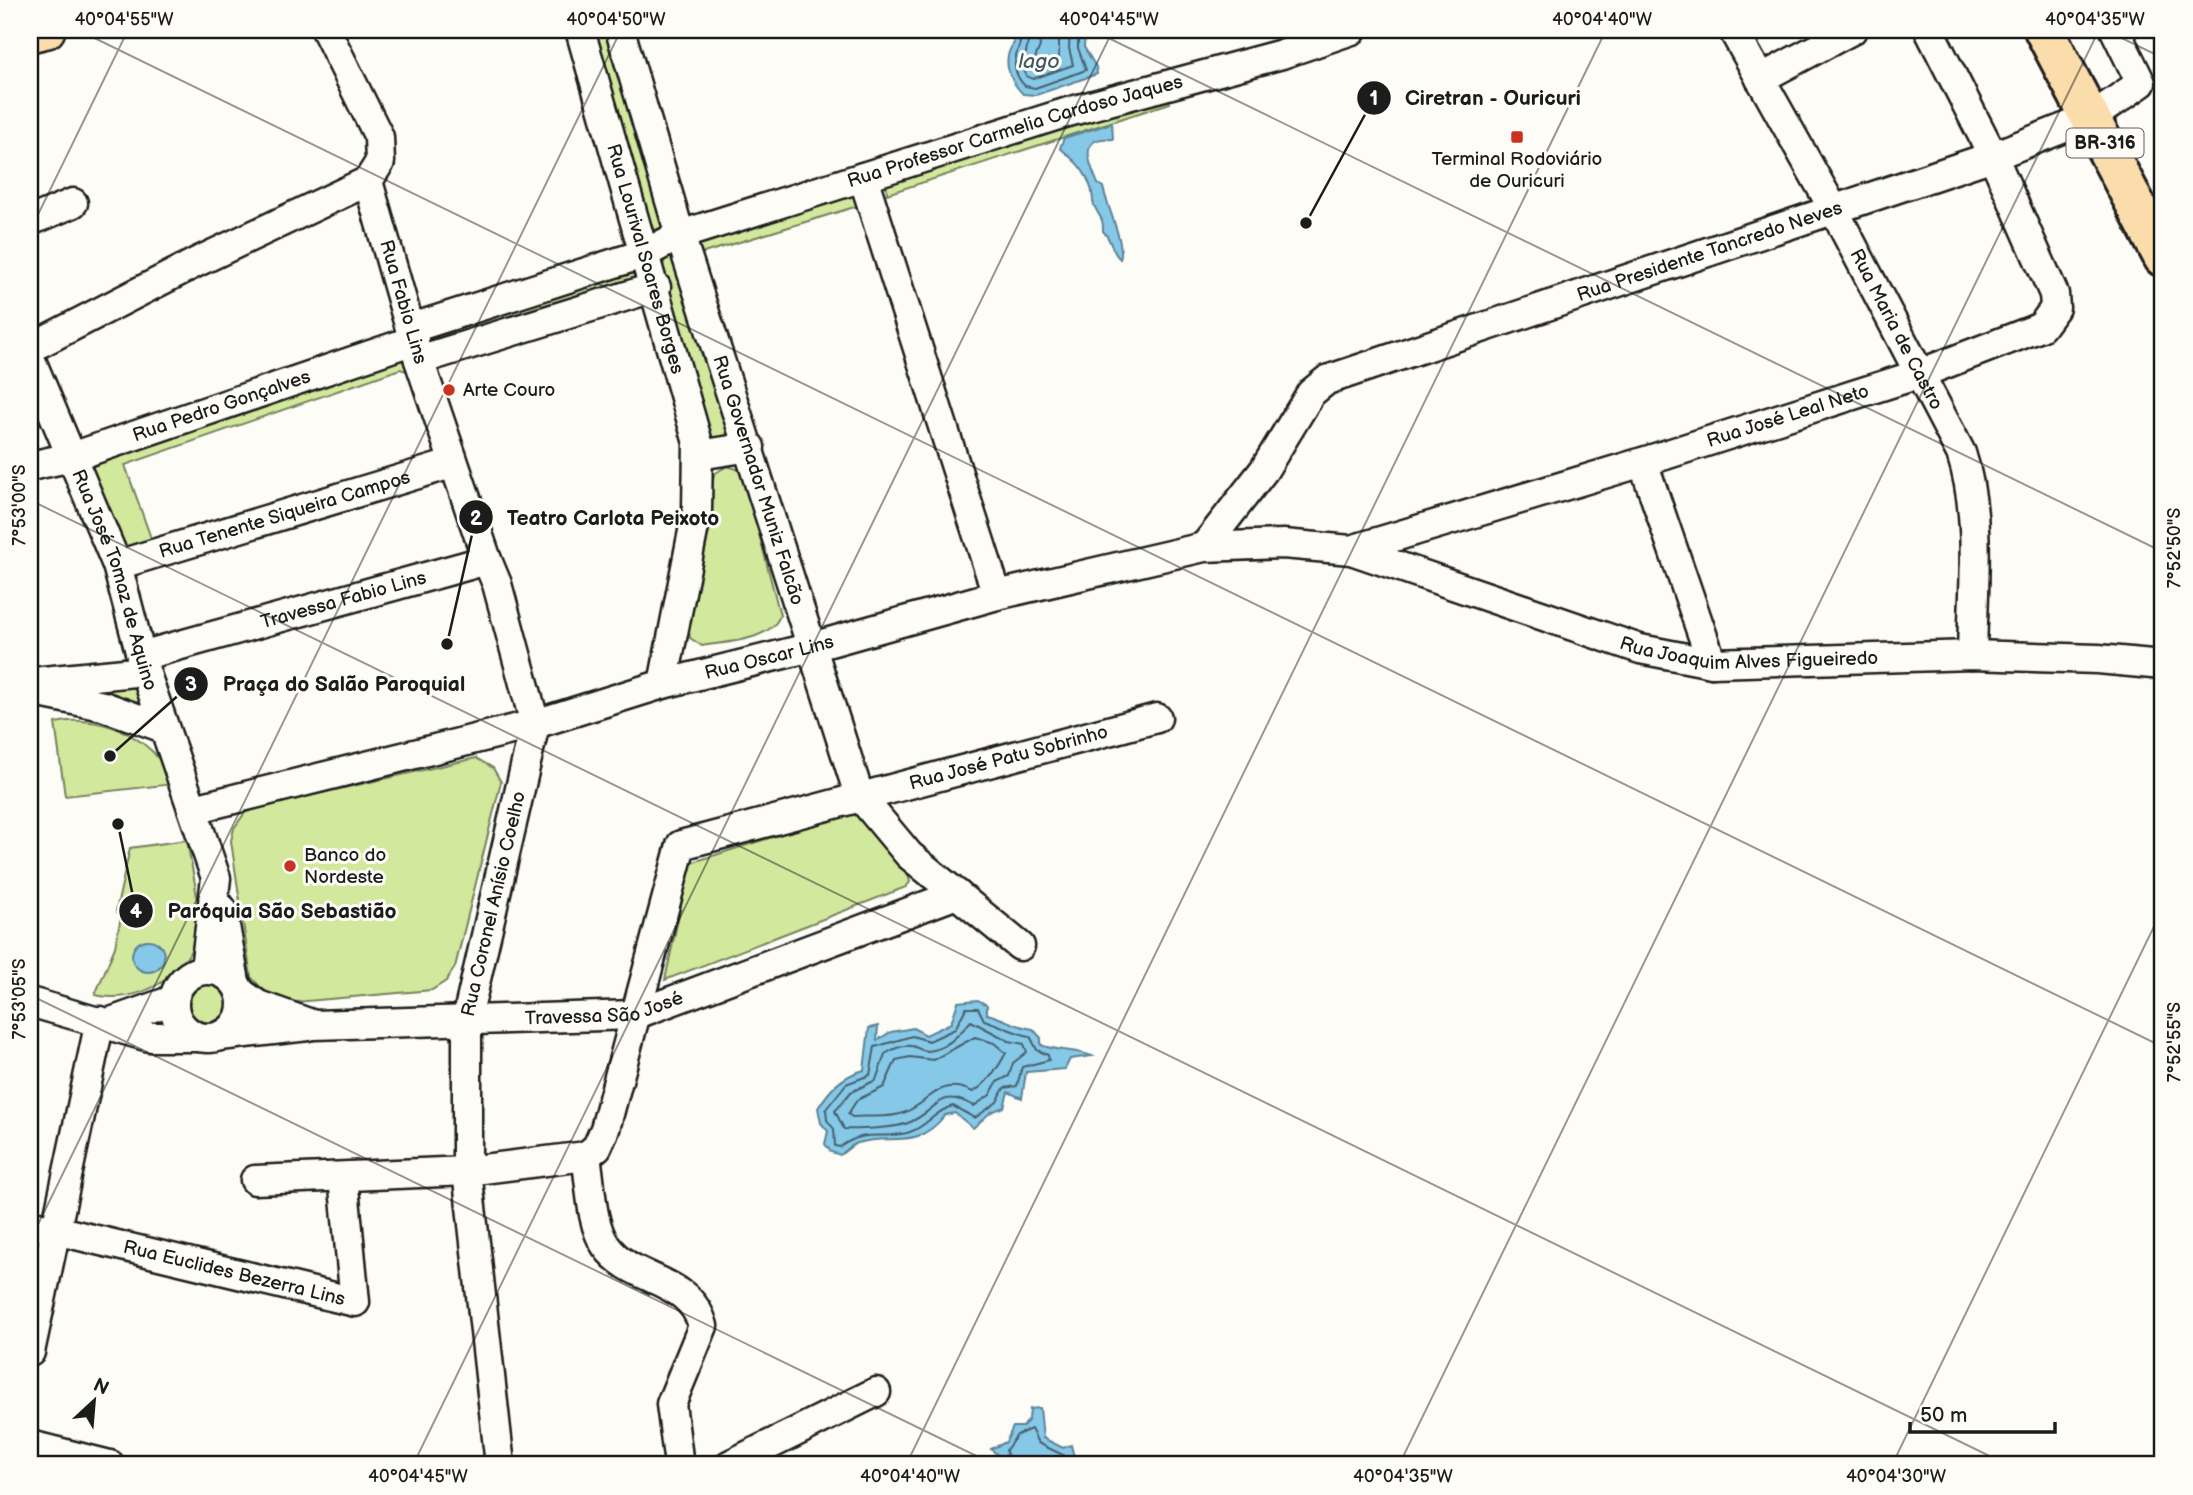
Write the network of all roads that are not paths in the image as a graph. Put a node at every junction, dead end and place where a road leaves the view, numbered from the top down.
1 (47, 30) edge
2 (326, 30) edge
3 (1352, 30) edge
4 (1733, 30) edge
5 (1852, 30) edge
6 (1929, 30) edge
7 (2044, 30) edge
8 (2115, 30) edge
9 (620, 31) edge
10 (30, 34) edge
11 (581, 34) edge
12 (2152, 78) edge
13 (1760, 79) junction
14 (2092, 117) junction
15 (1993, 156) junction
16 (863, 177) junction
17 (368, 181) junction
18 (73, 203) dead end
19 (1834, 210) junction
20 (30, 221) edge
21 (680, 235) junction
22 (646, 253) junction
23 (2163, 257) edge
24 (656, 287) junction
25 (415, 343) junction
26 (30, 348) edge
27 (30, 358) edge
28 (1919, 374) junction
29 (750, 447) junction
30 (699, 455) junction
31 (72, 457) junction
32 (1643, 462) junction
33 (452, 464) junction
34 (30, 466) edge
35 (1204, 547) junction
36 (1351, 550) junction
37 (486, 560) junction
38 (117, 565) junction
39 (997, 595) junction
40 (811, 647) junction
41 (1972, 655) junction
42 (143, 663) junction
43 (1712, 663) junction
44 (2163, 665) edge
45 (30, 683) edge
46 (663, 684) junction
47 (30, 691) edge
48 (1157, 718) dead end
49 (535, 724) junction
50 (164, 729) junction
51 (859, 795) junction
52 (194, 809) junction
53 (216, 878) junction
54 (957, 894) junction
55 (1020, 947) dead end
56 (205, 969) junction
57 (237, 987) junction
58 (173, 1000) junction
59 (30, 1002) edge
60 (634, 1015) junction
61 (467, 1018) junction
62 (104, 1022) junction
63 (314, 1025) junction
64 (209, 1036) junction
65 (586, 1156) junction
66 (467, 1171) junction
67 (343, 1177) junction
68 (255, 1180) dead end
69 (43, 1227) edge
70 (30, 1352) edge
71 (876, 1392) dead end
72 (30, 1445) edge
73 (110, 1465) edge
74 (500, 1465) edge
75 (679, 1465) edge
76 (729, 1465) edge

1 - 10 main road
2 - 17 street
3 - 16 street, Rua Professor Carmelia Cardoso Jaques
4 - 13 street, Rua Maria de Castro
5 - 13 street
6 - 15 street
7 - 14 highway, BR-316
8 - 12 street
9 - 11 street
9 - 21 street, Rua Governador Muniz Falcão
11 - 22 street, Rua Lourival Soares Borges
12 - 14 street, Rua Presidente Tancredo Neves
13 - 19 street, Rua Maria de Castro
14 - 15 street, Rua Presidente Tancredo Neves
14 - 23 highway, BR-316
15 - 19 street, Rua Presidente Tancredo Neves
15 - 28 street, Rua José Leal Neto
16 - 21 street, Rua Professor Carmelia Cardoso Jaques
16 - 39 street
17 - 25 street, Rua Fabio Lins
17 - 26 street
18 - 20 street
19 - 28 street, Rua Maria de Castro
19 - 35 street, Rua Presidente Tancredo Neves
21 - 22 street, Rua Pedro Gonçalves
21 - 29 street, Rua Governador Muniz Falcão
22 - 24 street, Rua Lourival Soares Borges
22 - 25 street, Rua Pedro Gonçalves
24 - 25 street
24 - 30 street, Rua Lourival Soares Borges
25 - 31 street, Rua Pedro Gonçalves
25 - 33 street, Rua Fabio Lins
27 - 31 street, Rua José Tomaz de Aquino
28 - 32 street, Rua José Leal Neto
28 - 41 street, Rua Maria de Castro
29 - 30 street
29 - 40 street, Rua Governador Muniz Falcão
30 - 46 street, Rua Lourival Soares Borges
31 - 34 street, Rua Pedro Gonçalves
31 - 38 street, Rua José Tomaz de Aquino
32 - 36 street, Rua José Leal Neto
32 - 43 street
33 - 37 street
33 - 38 street, Rua Tenente Siqueira Campos
35 - 36 street, Rua Oscar Lins
35 - 39 street, Rua Oscar Lins
36 - 43 street, Rua Joaquim Alves Figueiredo
37 - 42 street, Travessa Fabio Lins
37 - 49 street
38 - 42 street, Rua José Tomaz de Aquino
39 - 40 street, Rua Oscar Lins
40 - 46 street, Rua Oscar Lins
40 - 51 street, Rua Governador Muniz Falcão
41 - 43 street, Rua Joaquim Alves Figueiredo
41 - 44 street, Rua Joaquim Alves Figueiredo
42 - 45 street, Travessa Fabio Lins
42 - 50 street, Rua José Tomaz de Aquino
46 - 49 street, Rua Oscar Lins
47 - 50 street
48 - 51 street, Rua José Patu Sobrinho
49 - 52 street, Rua Oscar Lins
49 - 61 street, Rua Coronel Anísio Coelho
50 - 52 street, Rua José Tomaz de Aquino
51 - 54 street, Rua Governador Muniz Falcão
51 - 60 street, Rua José Patu Sobrinho
52 - 53 street, Rua José Tomaz de Aquino
53 - 56 street, Rua José Tomaz de Aquino
53 - 57 street
54 - 55 street, Rua Governador Muniz Falcão
54 - 60 street, Travessa São José
56 - 57 street
56 - 58 street
57 - 63 street, Travessa São José
57 - 64 street
58 - 62 street
58 - 64 street
59 - 62 street
60 - 61 street, Travessa São José
60 - 65 street
61 - 63 street, Travessa São José
61 - 66 street, Rua Coronel Anísio Coelho
62 - 64 street
62 - 69 street
63 - 64 street
65 - 66 street
65 - 75 street
66 - 67 street
66 - 74 street, Rua Coronel Anísio Coelho
67 - 68 street
67 - 69 street, Rua Euclides Bezerra Lins
69 - 70 street
71 - 76 street
72 - 73 street

